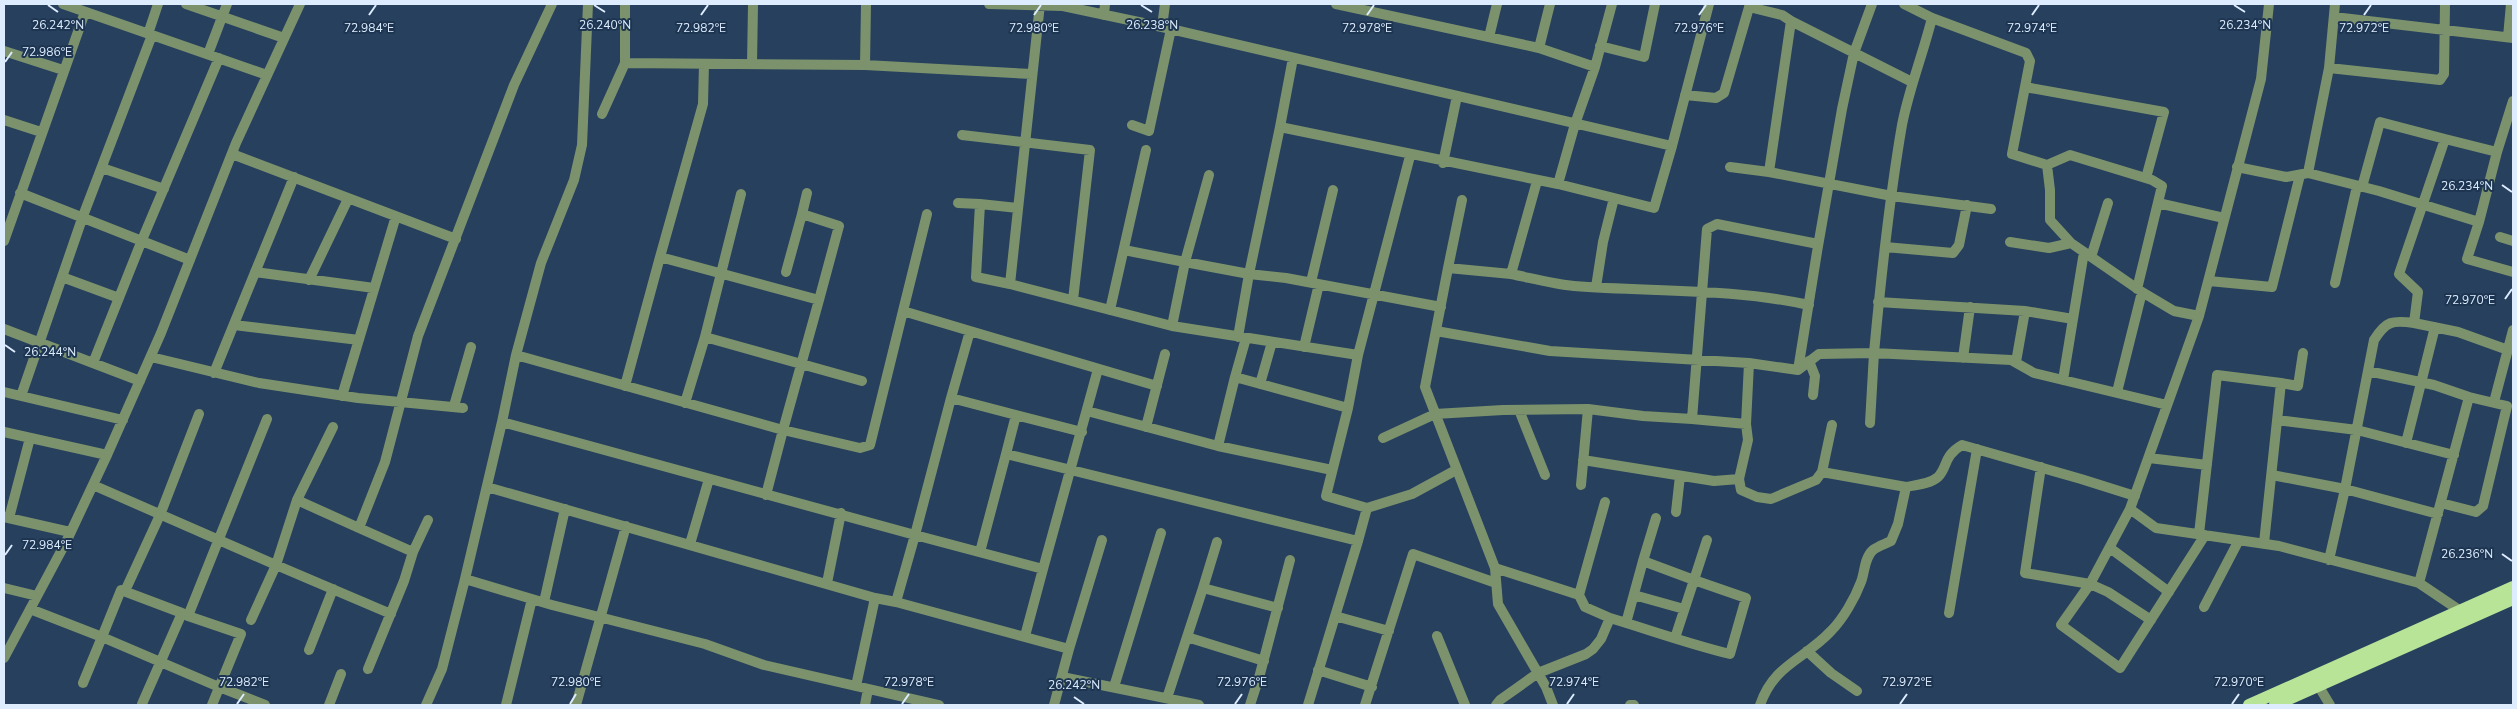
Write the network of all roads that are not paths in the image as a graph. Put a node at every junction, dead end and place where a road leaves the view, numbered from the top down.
1 (62, 4) edge
2 (98, 4) edge
3 (158, 4) edge
4 (186, 4) edge
5 (227, 4) edge
6 (300, 4) edge
7 (552, 4) edge
8 (588, 4) edge
9 (625, 4) edge
10 (753, 4) edge
11 (866, 4) edge
12 (989, 4) edge
13 (1040, 4) edge
14 (1165, 4) edge
15 (1336, 4) edge
16 (1497, 4) edge
17 (1550, 4) edge
18 (1612, 4) edge
19 (1655, 4) edge
20 (1709, 4) edge
21 (1872, 4) edge
22 (1904, 4) edge
23 (2269, 4) edge
24 (2335, 4) edge
25 (2445, 4) edge
26 (2511, 4) edge
27 (1750, 5) edge
28 (1104, 9) edge
29 (89, 13) junction
30 (222, 17) junction
31 (2334, 17) junction
32 (1932, 18) junction
33 (1791, 21) junction
34 (1166, 28) junction
35 (2444, 30) junction
36 (150, 34) junction
37 (1489, 37) junction
38 (2510, 37) edge
39 (284, 38) junction
40 (1600, 46) junction
41 (1539, 48) junction
42 (4, 51) edge
43 (1854, 53) junction
44 (208, 54) junction
45 (219, 58) junction
46 (1293, 58) junction
47 (625, 63) junction
48 (704, 64) junction
49 (752, 64) junction
50 (865, 65) junction
51 (1595, 67) junction
52 (2329, 68) junction
53 (63, 70) junction
54 (1032, 74) junction
55 (267, 75) junction
56 (1912, 82) junction
57 (2025, 87) junction
58 (1685, 95) junction
59 (1457, 96) junction
60 (2513, 102) edge
61 (602, 114) dead end
62 (4, 120) edge
63 (1575, 124) junction
64 (1132, 126) dead end
65 (1280, 127) junction
66 (42, 132) junction
67 (962, 135) dead end
68 (2445, 139) junction
69 (1024, 141) junction
70 (1672, 146) junction
71 (1146, 150) dead end
72 (2497, 152) junction
73 (232, 154) junction
74 (1410, 156) junction
75 (1443, 162) junction
76 (2047, 165) junction
77 (1730, 166) dead end
78 (2237, 167) junction
79 (102, 168) junction
80 (1769, 172) junction
81 (2304, 174) junction
82 (1209, 175) dead end
83 (294, 177) junction
84 (2146, 178) junction
85 (1537, 180) junction
86 (1829, 182) junction
87 (1558, 184) junction
88 (2360, 186) junction
89 (164, 189) junction
90 (1333, 190) dead end
91 (20, 193) junction
92 (807, 193) dead end
93 (741, 194) dead end
94 (1892, 196) junction
95 (1614, 198) junction
96 (348, 199) junction
97 (1462, 200) dead end
98 (958, 203) dead end
99 (2108, 203) dead end
100 (2158, 203) junction
101 (980, 204) junction
102 (2421, 204) junction
103 (1967, 206) junction
104 (1018, 208) junction
105 (1990, 209) dead end
106 (802, 214) junction
107 (926, 214) dead end
108 (83, 216) junction
109 (396, 216) junction
110 (2224, 218) junction
111 (2479, 222) junction
112 (2500, 237) dead end
113 (456, 239) junction
114 (142, 240) junction
115 (4, 241) edge
116 (2513, 241) edge
117 (2010, 242) dead end
118 (2071, 243) junction
119 (1818, 244) junction
120 (1885, 247) junction
121 (1124, 250) junction
122 (2088, 254) junction
123 (660, 256) junction
124 (190, 260) junction
125 (1184, 262) junction
126 (1448, 268) junction
127 (255, 272) junction
128 (722, 272) junction
129 (786, 272) dead end
130 (2513, 272) edge
131 (1249, 274) junction
132 (1511, 274) junction
133 (62, 277) junction
134 (309, 280) junction
135 (2209, 281) junction
136 (1315, 283) junction
137 (2334, 283) dead end
138 (1010, 284) junction
139 (1596, 287) junction
140 (374, 288) junction
141 (2140, 291) junction
142 (1702, 292) junction
143 (1373, 294) junction
144 (119, 298) junction
145 (819, 300) junction
146 (1074, 300) junction
147 (1878, 302) junction
148 (1809, 304) junction
149 (1441, 306) junction
150 (1970, 307) junction
151 (1110, 310) junction
152 (903, 311) junction
153 (2025, 311) junction
154 (2199, 316) junction
155 (2073, 319) junction
156 (2414, 322) junction
157 (234, 325) junction
158 (1172, 326) junction
159 (2435, 327) junction
160 (4, 329) edge
161 (2513, 330) edge
162 (1436, 331) junction
163 (970, 332) junction
164 (705, 337) junction
165 (1242, 337) junction
166 (359, 340) junction
167 (39, 342) junction
168 (1272, 342) junction
169 (472, 347) dead end
170 (1304, 347) junction
171 (2508, 350) junction
172 (1874, 353) junction
173 (2303, 353) dead end
174 (1165, 354) dead end
175 (516, 355) junction
176 (1358, 356) junction
177 (151, 357) junction
178 (1963, 358) junction
179 (1696, 359) junction
180 (1810, 361) junction
181 (2016, 362) junction
182 (93, 363) junction
183 (1749, 363) junction
184 (801, 364) junction
185 (1098, 368) junction
186 (1798, 370) junction
187 (2368, 371) junction
188 (214, 372) junction
189 (1235, 377) junction
190 (2063, 380) junction
191 (140, 381) junction
192 (862, 381) dead end
193 (2421, 382) junction
194 (2281, 383) junction
195 (1260, 384) junction
196 (625, 386) junction
197 (1157, 386) junction
198 (4, 392) edge
199 (2117, 392) junction
200 (1813, 395) dead end
201 (21, 396) junction
202 (342, 396) junction
203 (2469, 397) junction
204 (951, 398) junction
205 (402, 401) junction
206 (2494, 402) junction
207 (685, 403) junction
208 (2167, 405) junction
209 (2510, 406) edge
210 (1348, 408) junction
211 (1588, 409) junction
212 (1519, 410) junction
213 (1087, 411) junction
214 (199, 414) dead end
215 (1016, 414) junction
216 (1435, 414) junction
217 (1692, 418) junction
218 (267, 419) dead end
219 (123, 420) junction
220 (2277, 420) junction
221 (502, 422) junction
222 (1870, 423) dead end
223 (1746, 424) junction
224 (1832, 425) dead end
225 (333, 427) dead end
226 (1146, 427) junction
227 (783, 430) junction
228 (2357, 430) junction
229 (4, 432) edge
230 (1082, 432) junction
231 (30, 438) junction
232 (1383, 438) dead end
233 (2406, 443) junction
234 (1218, 446) junction
235 (1977, 449) junction
236 (1006, 454) junction
237 (107, 455) junction
238 (2454, 455) junction
239 (2149, 458) junction
240 (1582, 460) junction
241 (2207, 465) junction
242 (2041, 467) junction
243 (1072, 470) junction
244 (1332, 470) junction
245 (1456, 470) junction
246 (1822, 472) junction
247 (1546, 475) dead end
248 (2272, 475) junction
249 (1680, 476) junction
250 (709, 479) junction
251 (1739, 479) junction
252 (93, 485) junction
253 (1582, 485) dead end
254 (1906, 487) junction
255 (487, 488) junction
256 (2345, 489) junction
257 (766, 495) junction
258 (2135, 496) junction
259 (298, 500) junction
260 (1605, 502) dead end
261 (2441, 503) junction
262 (1367, 508) junction
263 (566, 509) junction
264 (2130, 510) junction
265 (1676, 512) dead end
266 (841, 513) junction
267 (2438, 514) junction
268 (160, 515) junction
269 (6, 517) edge
270 (1656, 518) dead end
271 (428, 520) dead end
272 (626, 526) junction
273 (359, 528) junction
274 (70, 532) junction
275 (1161, 533) dead end
276 (915, 535) junction
277 (2202, 535) junction
278 (219, 540) junction
279 (1102, 540) dead end
280 (1707, 540) dead end
281 (2239, 540) junction
282 (1358, 541) junction
283 (1217, 542) dead end
284 (2264, 543) junction
285 (690, 544) junction
286 (2110, 548) junction
287 (413, 552) junction
288 (980, 552) junction
289 (1290, 560) dead end
290 (2330, 560) junction
291 (1643, 561) junction
292 (276, 565) junction
293 (1495, 568) junction
294 (1044, 569) junction
295 (465, 579) junction
296 (1694, 580) junction
297 (1496, 583) junction
298 (2419, 583) junction
299 (827, 584) junction
300 (2090, 584) junction
301 (2513, 587) edge
302 (4, 588) edge
303 (1203, 588) junction
304 (333, 589) junction
305 (126, 592) junction
306 (2169, 592) junction
307 (1634, 594) junction
308 (1579, 595) junction
309 (37, 596) junction
310 (875, 598) junction
311 (532, 599) junction
312 (2513, 600) edge
313 (544, 602) junction
314 (896, 602) junction
315 (2204, 607) dead end
316 (1278, 608) junction
317 (30, 609) junction
318 (1684, 610) junction
319 (2460, 610) junction
320 (1949, 613) dead end
321 (391, 614) junction
322 (185, 615) junction
323 (601, 616) junction
324 (1335, 616) junction
325 (1610, 618) junction
326 (2472, 618) junction
327 (251, 620) dead end
328 (2150, 620) junction
329 (1626, 623) junction
330 (1389, 631) junction
331 (1025, 636) junction
332 (1437, 636) dead end
333 (102, 637) junction
334 (1187, 637) junction
335 (1675, 638) junction
336 (1070, 648) junction
337 (308, 650) dead end
338 (1807, 651) junction
339 (4, 658) edge
340 (1264, 661) junction
341 (161, 662) junction
342 (368, 669) dead end
343 (1318, 670) junction
344 (1538, 673) junction
345 (341, 674) dead end
346 (1062, 676) junction
347 (83, 683) dead end
348 (2318, 685) junction
349 (856, 686) junction
350 (219, 687) junction
351 (1114, 687) junction
352 (1372, 687) junction
353 (868, 689) junction
354 (1857, 691) dead end
355 (1167, 698) junction
356 (142, 704) dead end
357 (212, 705) edge
358 (265, 705) edge
359 (329, 705) edge
360 (426, 705) edge
361 (506, 705) edge
362 (576, 705) edge
363 (865, 705) edge
364 (939, 705) edge
365 (1054, 705) edge
366 (1199, 705) edge
367 (1250, 705) edge
368 (1308, 705) edge
369 (1365, 705) edge
370 (1465, 705) edge
371 (1496, 705) edge
372 (1553, 705) edge
373 (1630, 705) edge
374 (1634, 705) edge
375 (1760, 705) edge
376 (2249, 705) edge
377 (2275, 705) edge
378 (2330, 705) edge

1 - 29 street
2 - 29 street
3 - 36 street
4 - 30 street
5 - 30 street
6 - 39 street
7 - 113 street
8 - 175 street
9 - 47 street
10 - 49 street
11 - 50 street
12 - 13 street
13 - 28 street
13 - 54 street
14 - 34 street
15 - 37 street
16 - 37 street
17 - 41 street
18 - 40 street
19 - 40 street
20 - 58 street
21 - 43 street
22 - 32 street
23 - 78 street
24 - 31 street
25 - 35 street
26 - 38 street
27 - 33 street
27 - 58 street
28 - 34 street
29 - 36 street
29 - 53 street
30 - 39 street
30 - 44 street
31 - 35 street
31 - 52 street
32 - 56 street
32 - 57 street
33 - 43 street
33 - 80 street
34 - 46 street
34 - 64 street
35 - 38 street
35 - 52 street
36 - 44 street
36 - 79 street
37 - 41 street
39 - 55 street
40 - 51 street
41 - 51 street
42 - 53 street
43 - 56 street
43 - 86 street
44 - 45 street
45 - 55 street
45 - 89 street
46 - 59 street
46 - 65 street
47 - 48 street
47 - 61 street
48 - 49 street
48 - 123 street
49 - 50 street
50 - 54 street
51 - 63 street
52 - 81 street
53 - 66 street
54 - 69 street
55 - 73 street
56 - 94 street
57 - 76 street
57 - 84 street
58 - 70 street
59 - 63 street
59 - 75 street
60 - 72 street
62 - 66 street
63 - 70 street
63 - 87 street
65 - 74 street
65 - 131 street
66 - 91 street
67 - 69 street
68 - 72 street
68 - 88 street
68 - 102 street
69 - 104 street
69 - 146 street
70 - 95 street
71 - 121 street
72 - 111 street
73 - 83 street
73 - 124 street
74 - 75 street
74 - 143 street
75 - 85 street
76 - 84 street
76 - 118 street
77 - 80 street
78 - 81 street
78 - 110 street
79 - 89 street
79 - 108 street
80 - 86 street
81 - 88 street
81 - 135 street
82 - 125 street
83 - 96 street
83 - 127 street
84 - 100 street
85 - 87 street
85 - 132 street
86 - 94 street
86 - 119 street
87 - 95 street
88 - 102 street
88 - 137 street
89 - 114 street
90 - 136 street
91 - 108 street
91 - 115 street
92 - 106 street
93 - 128 street
94 - 103 street
94 - 120 street
95 - 139 street
96 - 109 street
96 - 134 street
97 - 126 street
98 - 101 street
99 - 122 street
100 - 110 street
100 - 141 street
101 - 104 street
101 - 138 street
102 - 111 street
102 - 156 street
103 - 105 street
103 - 120 street
104 - 138 street
106 - 129 street
106 - 145 street
107 - 152 street
108 - 114 street
108 - 133 street
109 - 113 street
109 - 140 street
110 - 135 street
111 - 130 street
112 - 116 street
113 - 205 street
114 - 124 street
114 - 144 street
117 - 118 street
118 - 122 street
119 - 142 street
119 - 148 street
120 - 147 street
121 - 125 street
121 - 151 street
122 - 141 street
122 - 155 street
123 - 128 street
123 - 196 street
124 - 177 street
125 - 131 street
125 - 158 street
126 - 132 street
126 - 149 street
127 - 134 street
127 - 157 street
128 - 145 street
128 - 164 street
131 - 136 street
131 - 165 street
132 - 139 street
133 - 144 street
133 - 167 street
134 - 140 street
135 - 154 street
136 - 143 street
136 - 170 street
138 - 146 street
139 - 142 street
140 - 166 street
141 - 154 street
141 - 199 street
142 - 148 street
142 - 179 street
143 - 149 street
143 - 176 street
144 - 182 street
145 - 184 street
146 - 151 street
147 - 150 street
147 - 172 street
148 - 186 street
149 - 162 street
150 - 153 street
150 - 178 street
151 - 158 street
152 - 163 street
152 - 227 street
153 - 155 street
153 - 181 street
154 - 208 street
155 - 190 street
156 - 159 street
156 - 187 street
157 - 166 street
157 - 188 street
158 - 165 street
159 - 171 street
159 - 193 street
160 - 167 street
161 - 171 street
162 - 179 street
162 - 216 street
163 - 185 street
163 - 204 street
164 - 184 street
164 - 207 street
165 - 168 street
165 - 189 street
166 - 202 street
167 - 182 street
167 - 201 street
168 - 170 street
168 - 195 street
169 - 205 street
170 - 176 street
171 - 206 street
172 - 178 street
172 - 180 street
172 - 222 street
173 - 194 street
174 - 197 street
175 - 196 street
175 - 221 street
176 - 210 street
177 - 188 street
177 - 191 street
178 - 181 street
179 - 183 street
179 - 217 street
180 - 186 street
180 - 200 street
181 - 190 street
182 - 191 street
183 - 186 street
183 - 223 street
184 - 192 street
184 - 227 street
185 - 197 street
185 - 213 street
187 - 193 street
187 - 228 street
188 - 202 street
189 - 195 street
189 - 234 street
190 - 199 street
191 - 219 street
193 - 203 street
193 - 233 street
194 - 220 street
194 - 241 street
195 - 210 street
196 - 207 street
197 - 226 street
198 - 201 street
199 - 208 street
201 - 219 street
202 - 205 street
203 - 206 street
203 - 238 street
204 - 215 street
204 - 276 street
205 - 273 street
206 - 209 street
207 - 227 street
208 - 239 street
209 - 261 street
210 - 244 street
211 - 212 street
211 - 217 street
211 - 240 street
212 - 216 street
212 - 247 street
213 - 226 street
213 - 230 street
214 - 268 street
215 - 230 street
215 - 236 street
216 - 232 street
216 - 245 street
217 - 223 street
218 - 278 street
219 - 237 street
220 - 228 street
220 - 248 street
221 - 250 street
221 - 255 street
223 - 251 street
224 - 246 street
225 - 259 street
226 - 234 street
227 - 257 street
228 - 233 street
228 - 256 street
229 - 231 street
230 - 243 street
231 - 237 street
231 - 269 street
233 - 238 street
234 - 244 street
235 - 242 street
235 - 254 street
235 - 320 street
236 - 243 street
236 - 288 street
237 - 252 street
238 - 261 street
239 - 241 street
239 - 258 street
240 - 249 street
240 - 253 street
241 - 277 street
242 - 258 street
242 - 300 street
243 - 282 street
243 - 294 street
244 - 262 street
245 - 262 street
245 - 293 street
246 - 251 street
246 - 254 street
248 - 256 street
248 - 284 street
249 - 251 street
249 - 265 street
250 - 257 street
250 - 285 street
252 - 268 street
252 - 274 street
254 - 338 street
255 - 263 street
255 - 295 street
256 - 267 street
256 - 290 street
257 - 266 street
258 - 264 street
259 - 273 street
259 - 292 street
260 - 308 street
261 - 267 street
262 - 282 street
263 - 272 street
263 - 313 street
264 - 277 street
264 - 286 street
266 - 276 street
266 - 299 street
267 - 298 street
268 - 278 street
268 - 305 street
269 - 274 street
270 - 291 street
271 - 287 street
272 - 285 street
272 - 323 street
273 - 287 street
274 - 309 street
275 - 351 street
276 - 288 street
276 - 314 street
277 - 281 street
277 - 306 street
278 - 292 street
278 - 322 street
279 - 336 street
280 - 296 street
281 - 284 street
281 - 315 street
282 - 324 street
283 - 303 street
284 - 290 street
285 - 299 street
286 - 300 street
286 - 306 street
287 - 321 street
288 - 294 street
289 - 316 street
290 - 298 street
291 - 296 street
291 - 307 street
292 - 304 street
292 - 327 street
293 - 297 street
293 - 308 street
294 - 331 street
295 - 311 street
295 - 360 street
296 - 318 street
296 - 335 street
297 - 330 street
297 - 344 street
298 - 319 street
299 - 310 street
300 - 328 street
300 - 328 street
301 - 319 main road
302 - 309 street
303 - 316 street
303 - 334 street
304 - 321 street
304 - 337 street
305 - 322 street
305 - 333 street
306 - 328 street
307 - 318 street
307 - 329 street
308 - 325 street
309 - 317 street
310 - 314 street
310 - 349 street
311 - 313 street
311 - 361 street
312 - 326 main road
313 - 323 street
314 - 331 street
316 - 340 street
317 - 333 street
317 - 339 street
318 - 335 street
319 - 326 street
319 - 376 main road
321 - 342 street
322 - 341 street
322 - 350 street
323 - 349 street
323 - 362 street
324 - 330 street
324 - 343 street
325 - 329 street
325 - 344 street
326 - 348 main road
329 - 335 street
330 - 352 street
331 - 336 street
332 - 370 street
333 - 341 street
333 - 347 street
334 - 340 street
334 - 355 street
336 - 346 street
338 - 354 street
338 - 375 street
340 - 367 street
341 - 350 street
341 - 356 street
343 - 352 street
343 - 368 street
344 - 371 street
344 - 372 street
345 - 359 street
346 - 351 street
346 - 365 street
348 - 377 main road
348 - 378 street
349 - 353 street
350 - 357 street
350 - 358 street
351 - 355 street
352 - 369 street
353 - 363 street
353 - 364 street
355 - 366 street
373 - 374 street

